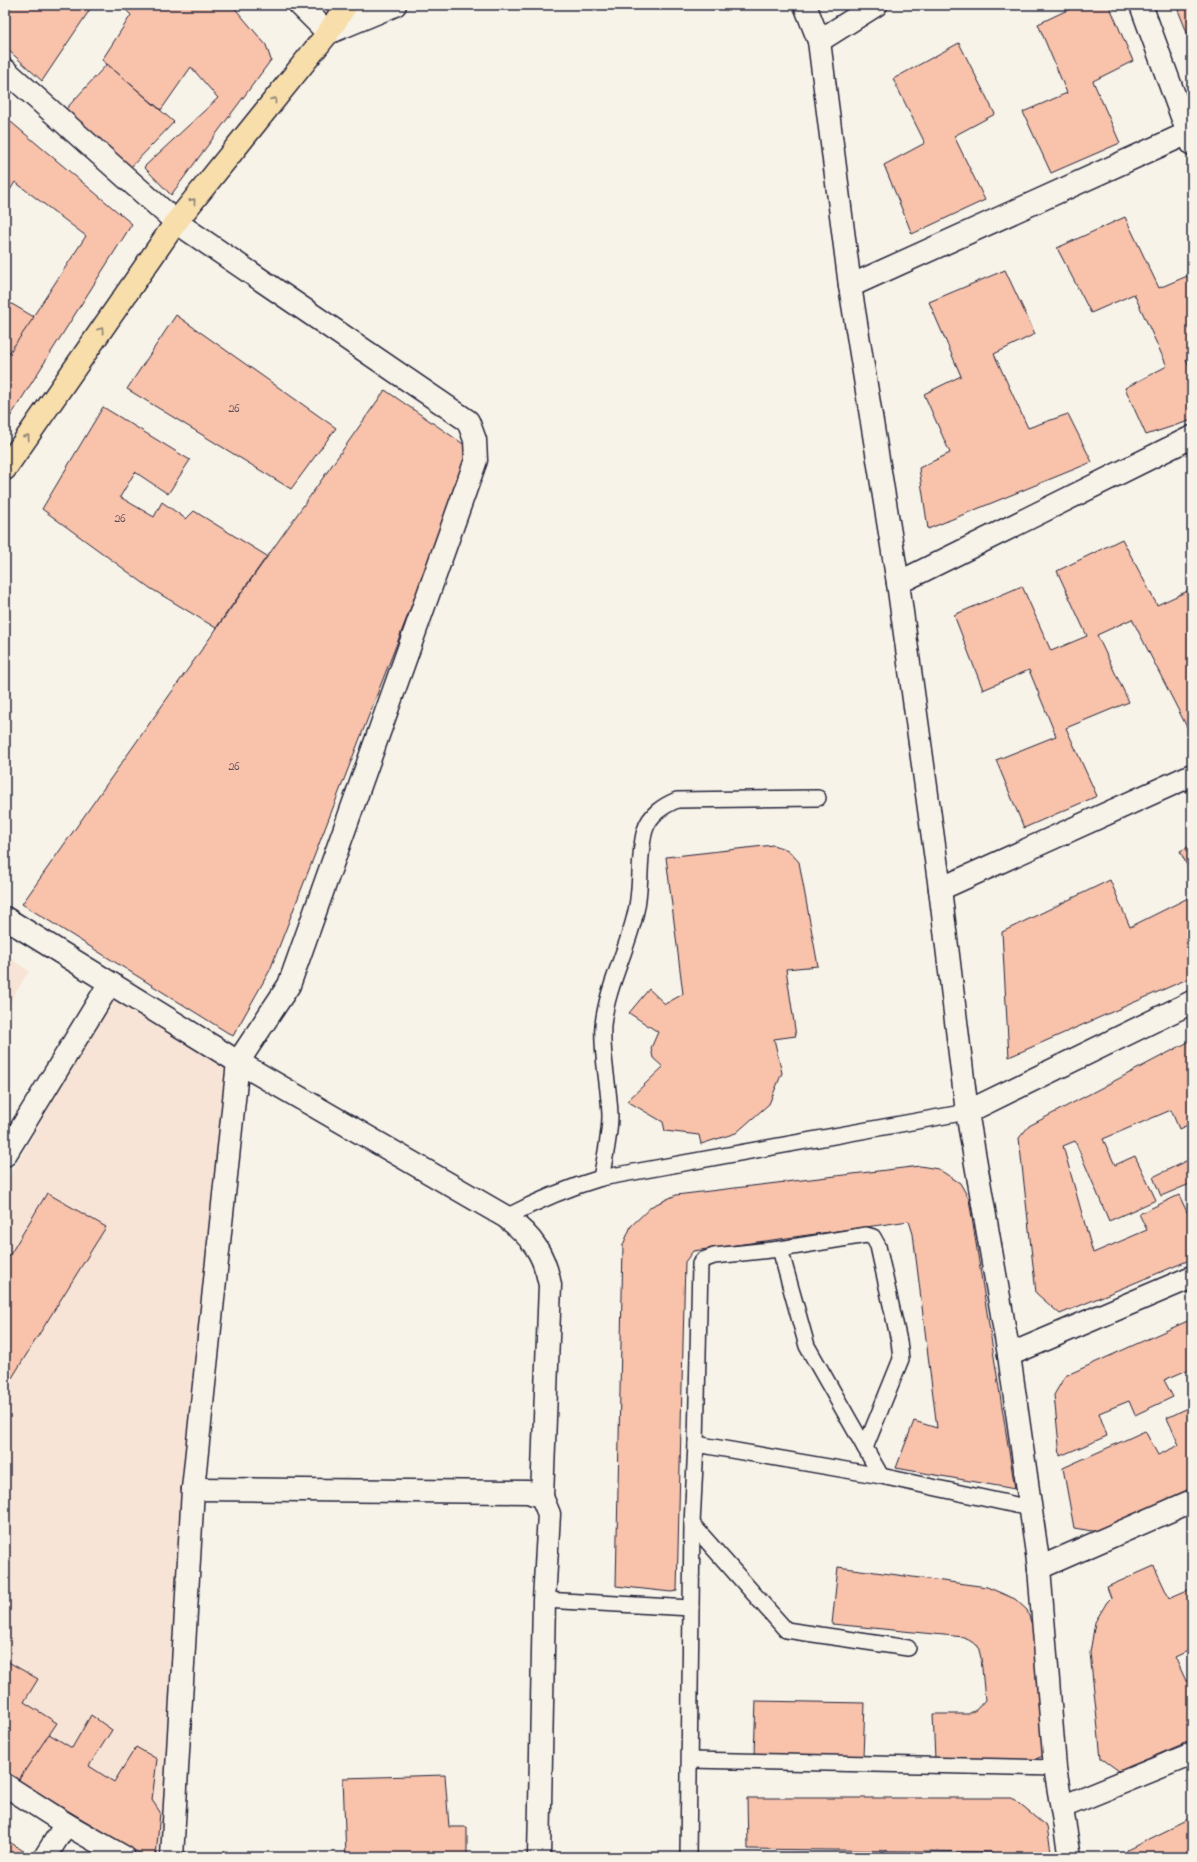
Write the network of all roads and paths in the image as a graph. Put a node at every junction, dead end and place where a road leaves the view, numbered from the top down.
1 (300, 5) edge
2 (346, 5) edge
3 (395, 5) edge
4 (805, 5) edge
5 (876, 5) edge
6 (1142, 5) edge
7 (328, 33) junction
8 (819, 41) junction
9 (5, 70) edge
10 (1190, 138) edge
11 (176, 222) junction
12 (850, 286) junction
13 (1192, 437) edge
14 (5, 469) edge
15 (898, 583) junction
16 (1192, 775) edge
17 (818, 798) dead end
18 (940, 889) junction
19 (5, 918) edge
20 (110, 983) junction
21 (1192, 1002) edge
22 (238, 1062) junction
23 (967, 1112) junction
24 (5, 1155) edge
25 (602, 1178) junction
26 (506, 1218) junction
27 (780, 1249) junction
28 (1192, 1277) edge
29 (1009, 1355) junction
30 (696, 1444) junction
31 (865, 1448) junction
32 (881, 1476) junction
33 (193, 1489) junction
34 (542, 1497) junction
35 (1192, 1500) edge
36 (1030, 1508) junction
37 (692, 1524) junction
38 (1039, 1568) junction
39 (544, 1600) junction
40 (691, 1608) junction
41 (908, 1648) dead end
42 (1192, 1754) edge
43 (690, 1760) junction
44 (1055, 1768) junction
45 (5, 1785) edge
46 (1062, 1807) junction
47 (66, 1824) junction
48 (46, 1857) edge
49 (124, 1857) edge
50 (172, 1857) edge
51 (539, 1857) edge
52 (688, 1857) edge
53 (1070, 1857) edge

1 - 7 street
2 - 7 main road
3 - 7 street
4 - 8 street
5 - 8 street
6 - 10 street
11 -> 7 main road
8 - 12 street
9 - 11 street
10 - 12 street
14 -> 11 main road
11 - 22 street
12 - 15 street
13 - 15 street
15 - 18 street
16 - 18 street
17 - 25 lane
18 - 23 street
19 - 20 street
20 - 22 street
20 - 24 street
21 - 23 street
22 - 26 street
22 - 33 street
23 - 25 lane
23 - 29 street
25 - 26 lane
26 - 34 street
27 - 30 lane
27 - 31 lane
27 - 31 lane
28 - 29 street
29 - 36 street
30 - 32 lane
30 - 37 lane
31 - 32 lane
32 - 36 lane
33 - 34 street
33 - 50 street
34 - 39 street
35 - 38 street
36 - 38 street
37 - 40 lane
37 - 41 lane
38 - 44 street
39 - 40 lane
39 - 51 street
40 - 43 lane
42 - 46 street
43 - 44 lane
43 - 52 lane
44 - 46 street
45 - 47 street
46 - 53 street
47 - 48 street
47 - 49 street

